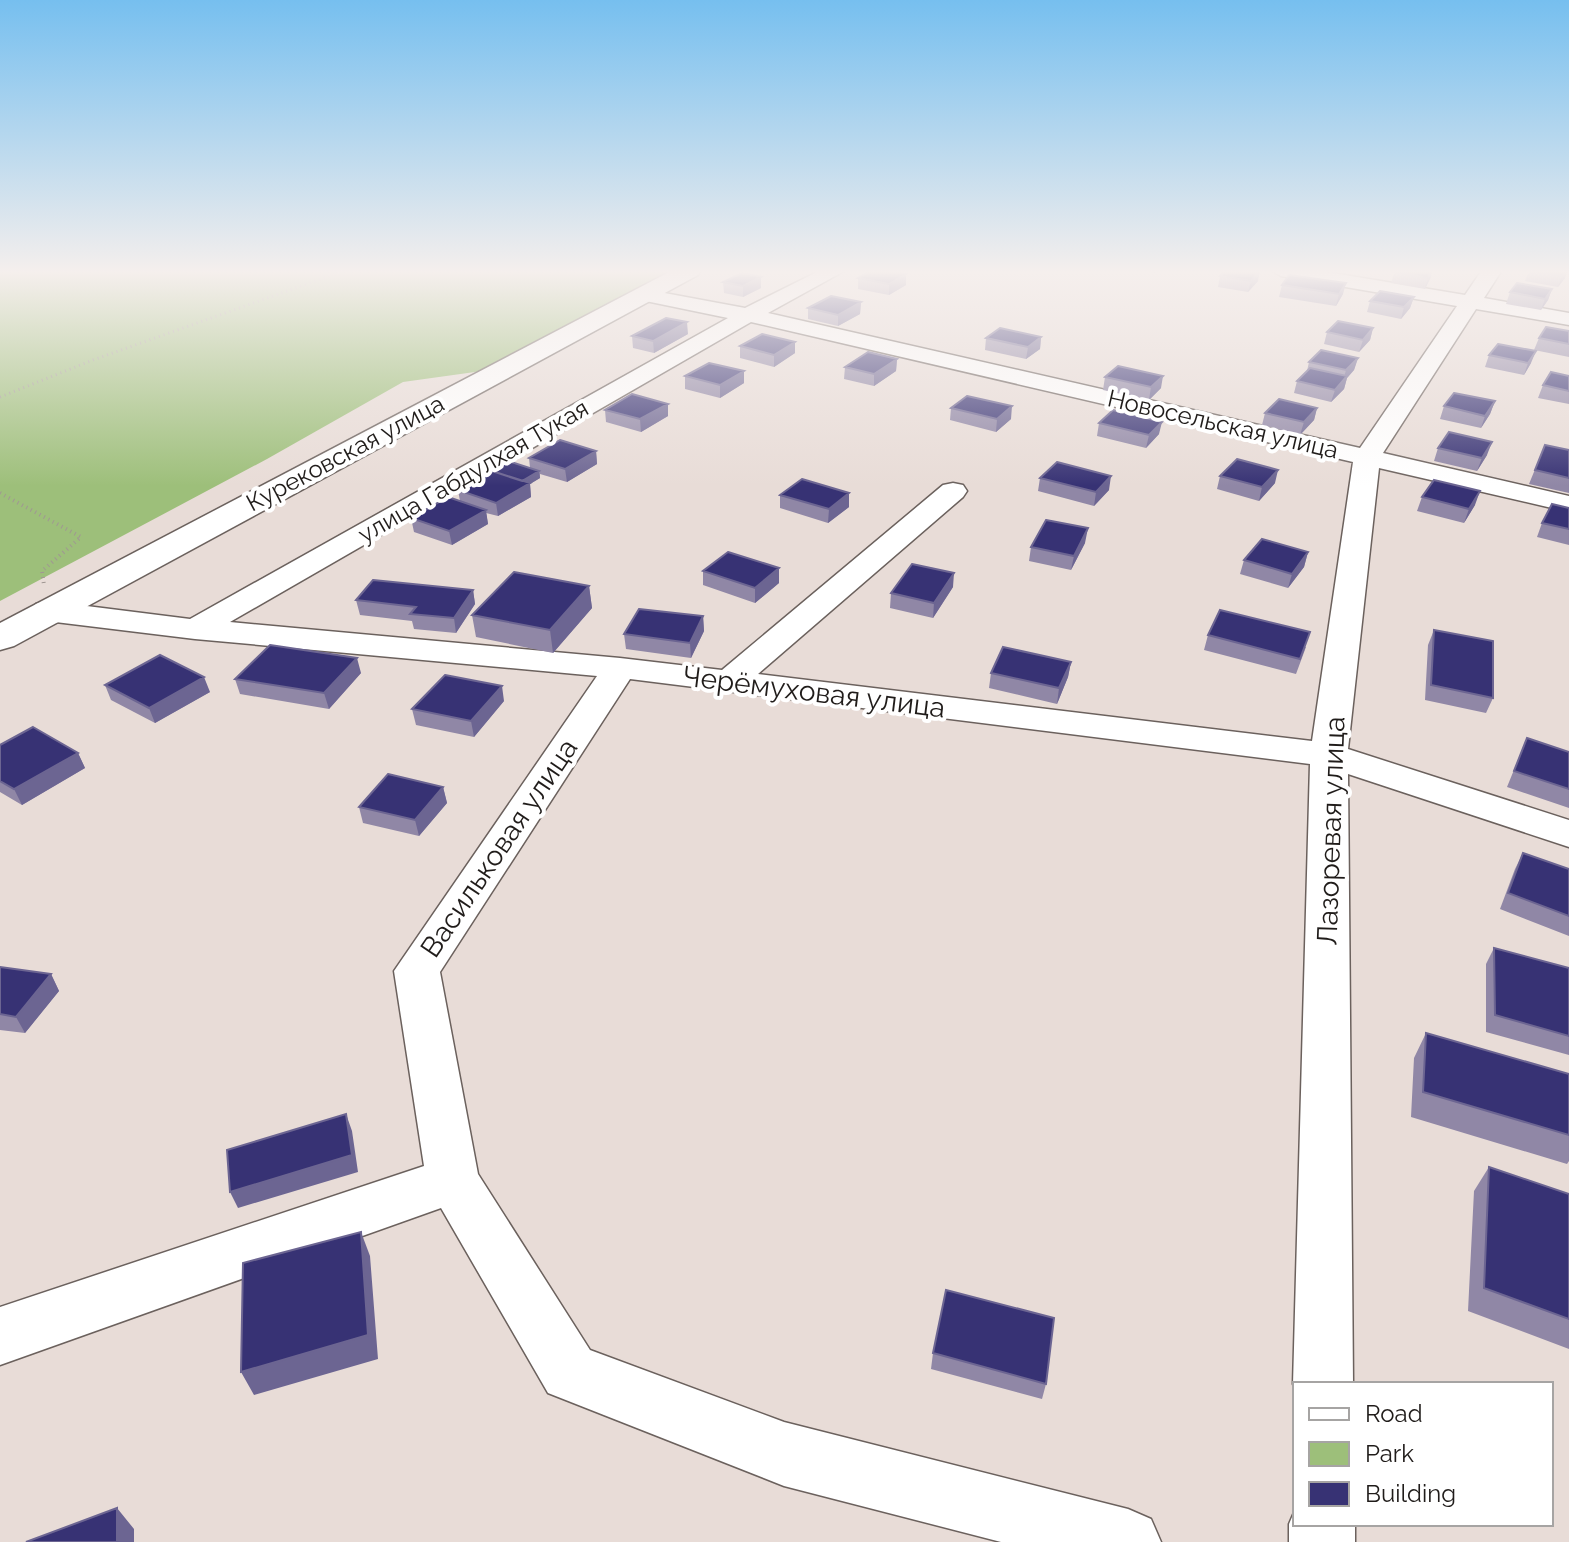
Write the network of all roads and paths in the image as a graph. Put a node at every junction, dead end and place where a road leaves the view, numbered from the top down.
1 (144, 342) edge
2 (554, 342) edge
3 (701, 342) edge
4 (866, 342) edge
5 (1444, 342) edge
6 (0, 397) edge
7 (1367, 457) junction
8 (953, 491) dead end
9 (0, 493) edge
10 (1569, 504) edge
11 (47, 611) junction
12 (195, 629) junction
13 (0, 638) edge
14 (620, 668) junction
15 (730, 681) junction
16 (1329, 755) junction
17 (1569, 834) edge
18 (453, 1180) junction
19 (0, 1336) edge
20 (1323, 1382) edge
21 (1128, 1542) edge

1 - 6 path
2 - 11 street, Курековская улица
3 - 12 street, улица Габдулхая Тукая
4 - 7 street, Новосельская улица
5 - 7 street, Лазоревая улица
7 - 10 street, Новосельская улица
7 - 16 street, Лазоревая улица
8 - 15 street
9 - 11 path
11 - 12 street, Черёмуховая улица
11 - 13 street, Курековская улица
12 - 14 street, Черёмуховая улица
14 - 15 street, Черёмуховая улица
14 - 18 street, Васильковая улица
15 - 16 street, Черёмуховая улица
16 - 17 street, Черёмуховая улица
16 - 20 street, Лазоревая улица
18 - 19 street
18 - 21 street, Васильковая улица

